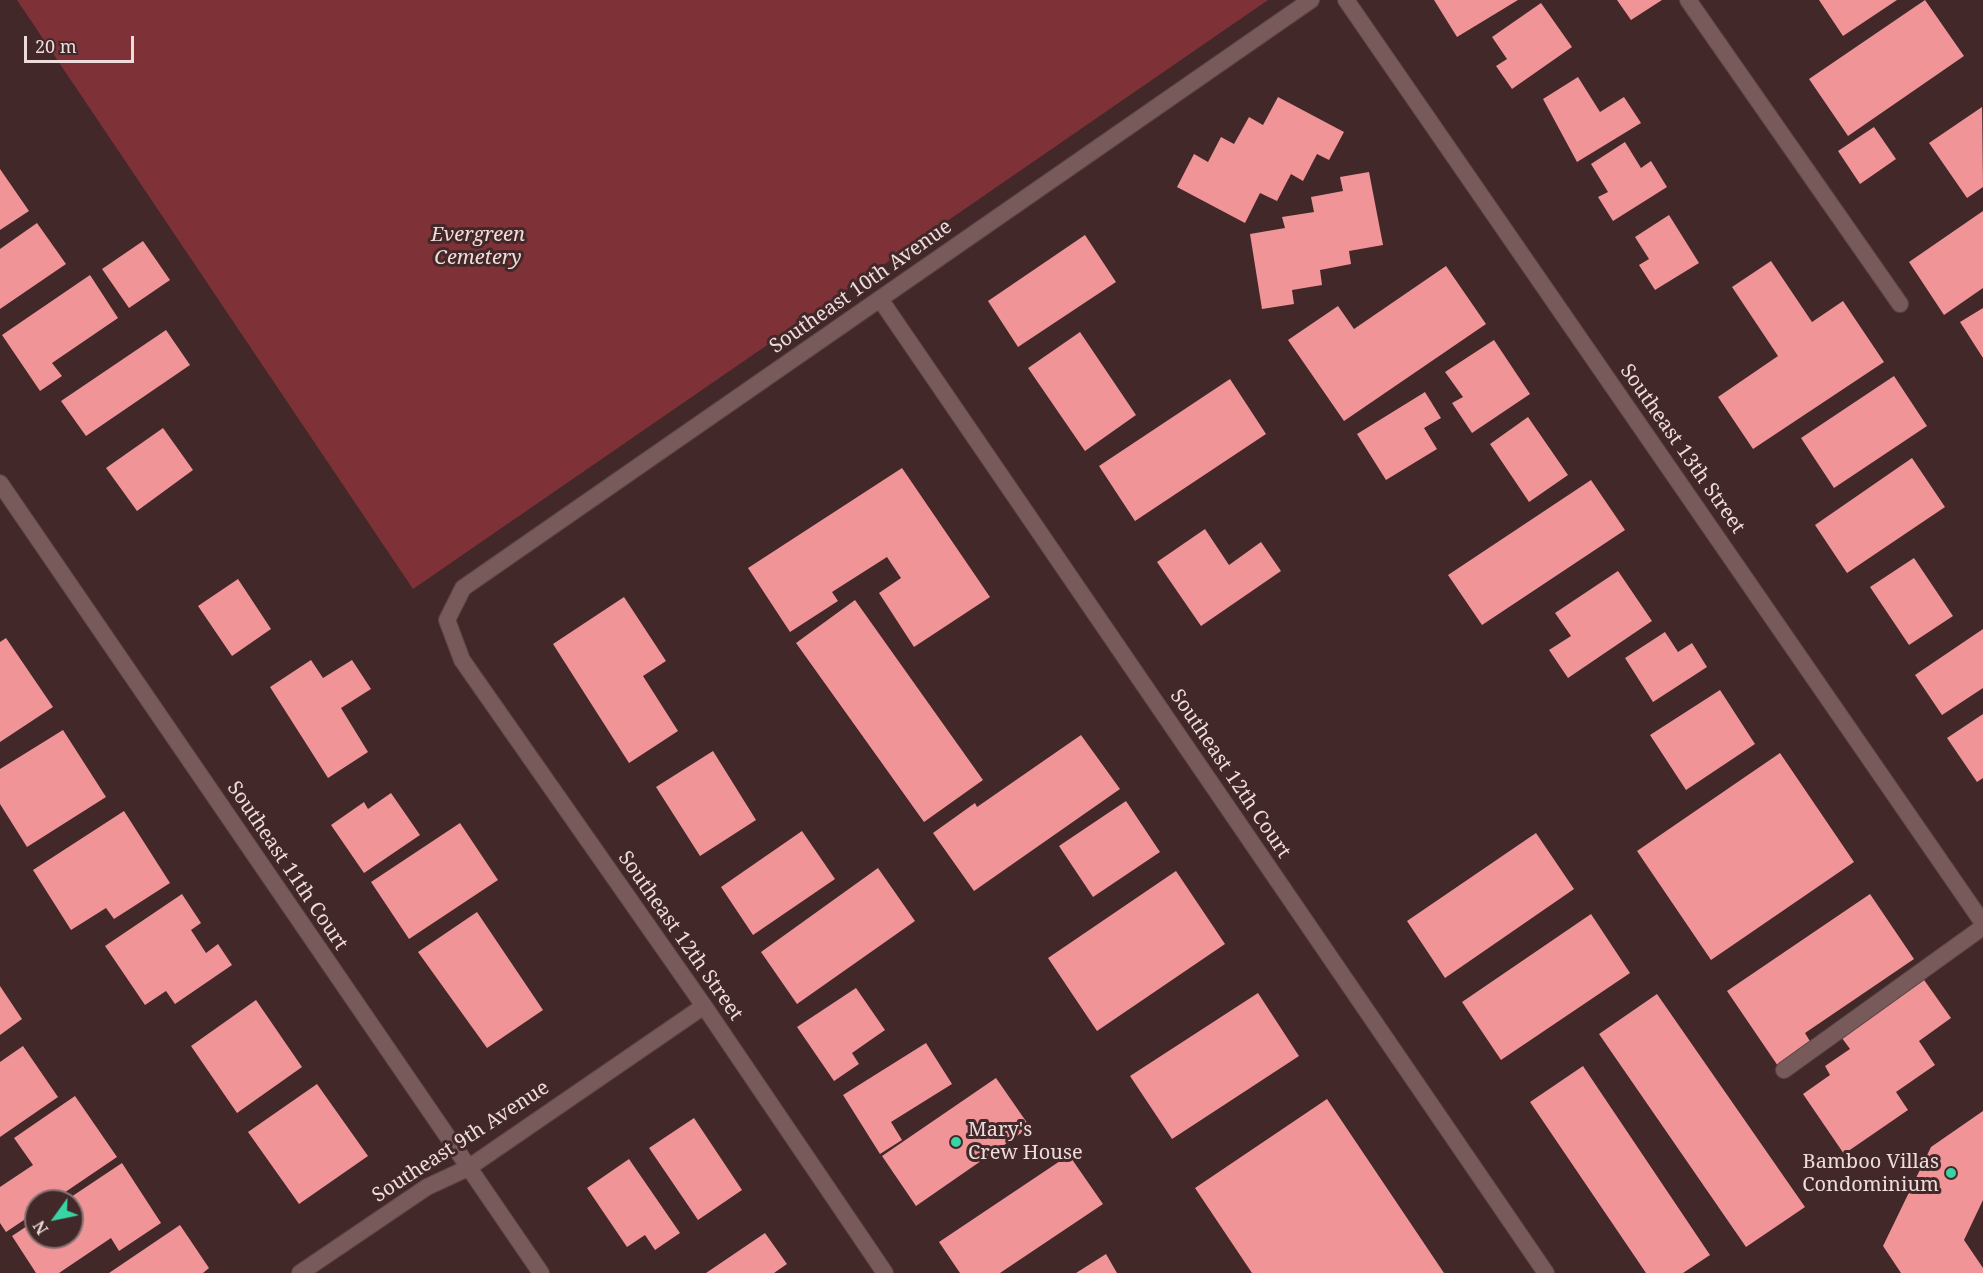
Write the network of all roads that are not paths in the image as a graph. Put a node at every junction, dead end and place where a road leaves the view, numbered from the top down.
1 (1311, 0) edge
2 (1346, 0) edge
3 (1688, 0) edge
4 (880, 299) junction
5 (1900, 304) dead end
6 (0, 483) edge
7 (447, 620) joint
8 (1983, 925) edge
9 (704, 1006) junction
10 (1784, 1070) dead end
11 (468, 1168) junction
12 (300, 1273) edge
13 (541, 1273) edge
14 (885, 1273) edge
15 (1546, 1273) edge

1 - 4 street, Southeast 10th Avenue
2 - 8 street, Southeast 13th Street
3 - 5 street
4 - 7 street, Southeast 10th Avenue
4 - 15 street, Southeast 12th Court
6 - 11 street, Southeast 11th Court
7 - 9 street, Southeast 12th Street
8 - 10 street
9 - 11 street, Southeast 9th Avenue
9 - 14 street, Southeast 12th Street
11 - 12 street, Southeast 9th Avenue
11 - 13 street, Southeast 11th Court

